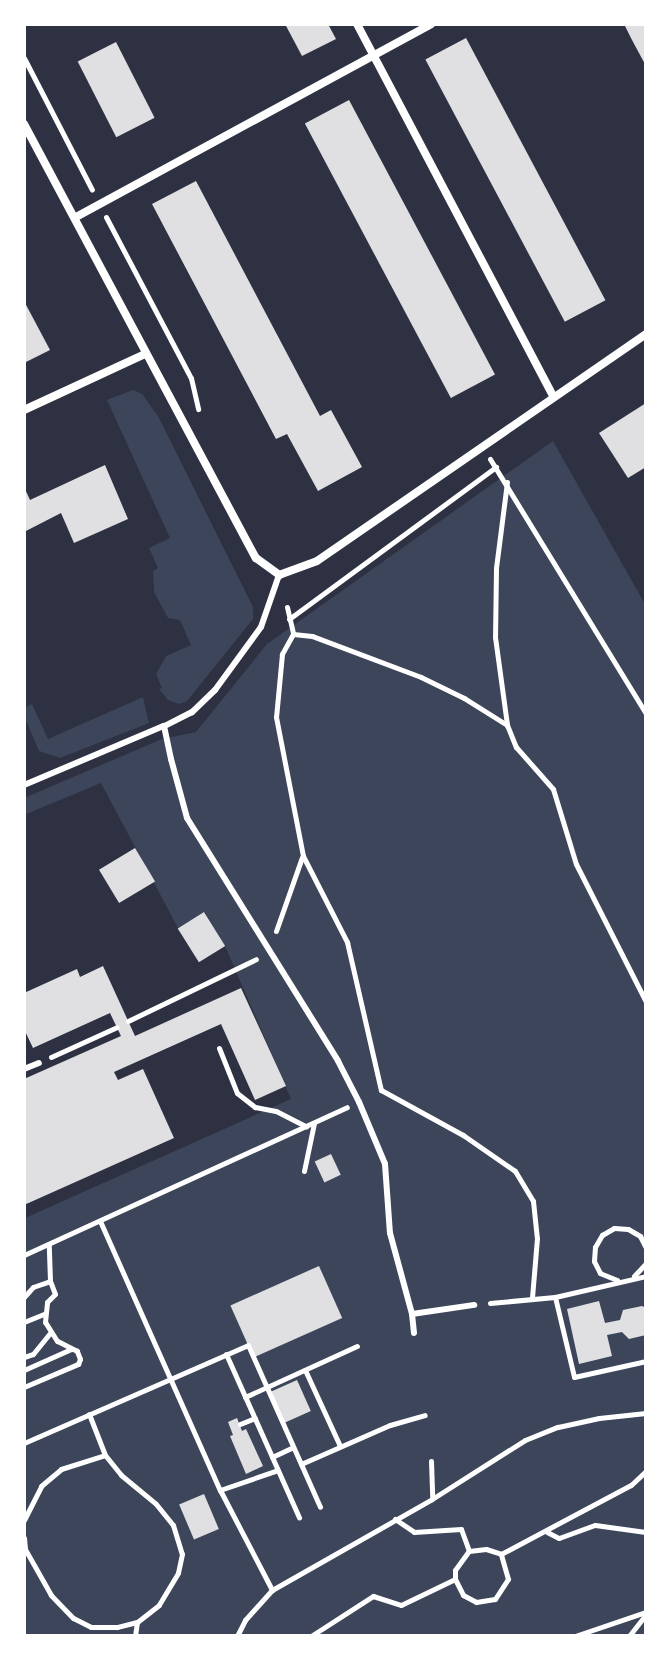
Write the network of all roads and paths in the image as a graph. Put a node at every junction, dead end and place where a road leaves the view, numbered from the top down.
1 (357, 24) edge
2 (431, 24) edge
3 (373, 56) junction
4 (24, 58) edge
5 (24, 124) edge
6 (100, 205) junction
7 (76, 217) junction
8 (646, 334) edge
9 (145, 354) junction
10 (553, 395) junction
11 (24, 410) edge
12 (200, 417) dead end
13 (481, 446) junction
14 (496, 467) junction
15 (507, 482) junction
16 (279, 575) junction
17 (289, 619) dead end
18 (646, 714) edge
19 (507, 725) junction
20 (164, 726) junction
21 (24, 785) edge
22 (303, 856) junction
23 (270, 953) junction
24 (646, 1002) edge
25 (128, 1021) dead end
26 (117, 1027) dead end
27 (219, 1048) dead end
28 (39, 1063) joint
29 (24, 1069) edge
30 (359, 1102) junction
31 (314, 1122) junction
32 (306, 1126) junction
33 (304, 1171) dead end
34 (100, 1221) junction
35 (49, 1244) junction
36 (646, 1251) edge
37 (24, 1255) edge
38 (646, 1276) edge
39 (626, 1280) junction
40 (50, 1281) junction
41 (555, 1297) junction
42 (25, 1298) edge
43 (532, 1298) junction
44 (474, 1305) joint
45 (44, 1314) junction
46 (412, 1314) junction
47 (24, 1322) edge
48 (50, 1333) junction
49 (414, 1333) dead end
50 (24, 1346) edge
51 (357, 1346) dead end
52 (71, 1349) junction
53 (33, 1354) junction
54 (226, 1354) junction
55 (24, 1357) edge
56 (646, 1361) edge
57 (25, 1369) edge
58 (305, 1370) junction
59 (171, 1378) junction
60 (24, 1387) edge
61 (266, 1387) junction
62 (245, 1397) junction
63 (646, 1413) edge
64 (89, 1414) junction
65 (425, 1415) dead end
66 (255, 1418) junction
67 (240, 1424) dead end
68 (24, 1443) edge
69 (340, 1446) junction
70 (293, 1447) junction
71 (105, 1455) junction
72 (272, 1457) junction
73 (431, 1461) dead end
74 (301, 1464) junction
75 (278, 1470) junction
76 (646, 1471) edge
77 (220, 1490) junction
78 (432, 1499) junction
79 (320, 1507) dead end
80 (299, 1517) dead end
81 (395, 1519) junction
82 (24, 1520) edge
83 (546, 1532) junction
84 (646, 1532) edge
85 (24, 1538) edge
86 (25, 1550) edge
87 (469, 1551) junction
88 (501, 1554) junction
89 (455, 1579) junction
90 (272, 1590) junction
91 (646, 1613) edge
92 (137, 1622) junction
93 (135, 1636) edge
94 (237, 1636) edge
95 (311, 1636) edge
96 (575, 1636) edge
97 (629, 1636) edge

1 - 3 street
2 - 3 street
3 - 6 street
3 - 10 street
4 - 6 path
5 - 7 street
6 - 7 street
6 - 12 path
7 - 9 street
8 - 10 street
9 - 11 street
9 - 16 street
10 - 13 street
13 - 14 path
13 - 16 street
14 - 15 path
14 - 17 path
15 - 18 path
15 - 19 path
16 - 20 lane
19 - 22 path
19 - 24 path
20 - 21 lane
20 - 23 lane
22 - 23 path
22 - 43 path
23 - 25 path
23 - 30 lane
26 - 28 path
27 - 32 path
28 - 29 lane
30 - 31 path
30 - 46 lane
31 - 32 path
31 - 33 path
32 - 34 path
34 - 35 path
34 - 59 path
35 - 37 path
35 - 40 path
36 - 39 path
36 - 39 path
38 - 39 path
39 - 41 path
40 - 42 path
40 - 45 path
41 - 43 path
41 - 56 path
43 - 44 path
44 - 46 lane
45 - 47 path
45 - 48 path
46 - 49 lane
48 - 52 path
48 - 53 path
50 - 53 path
51 - 58 path
52 - 57 path
52 - 60 path
53 - 55 path
54 - 59 path
54 - 61 path
54 - 62 path
58 - 61 path
58 - 69 path
59 - 64 path
59 - 77 path
61 - 62 path
61 - 70 path
62 - 66 path
63 - 78 path
64 - 68 path
64 - 71 path
65 - 69 path
66 - 67 path
66 - 72 path
69 - 74 path
70 - 72 path
70 - 74 path
71 - 82 path
71 - 92 path
72 - 75 path
73 - 78 path
74 - 79 path
75 - 77 path
75 - 80 path
76 - 83 path
77 - 90 path
78 - 81 path
81 - 87 path
81 - 90 path
83 - 84 path
83 - 88 path
85 - 86 path
86 - 92 path
87 - 88 path
87 - 89 path
88 - 89 path
89 - 95 path
90 - 94 path
91 - 96 path
91 - 97 path
92 - 93 path

